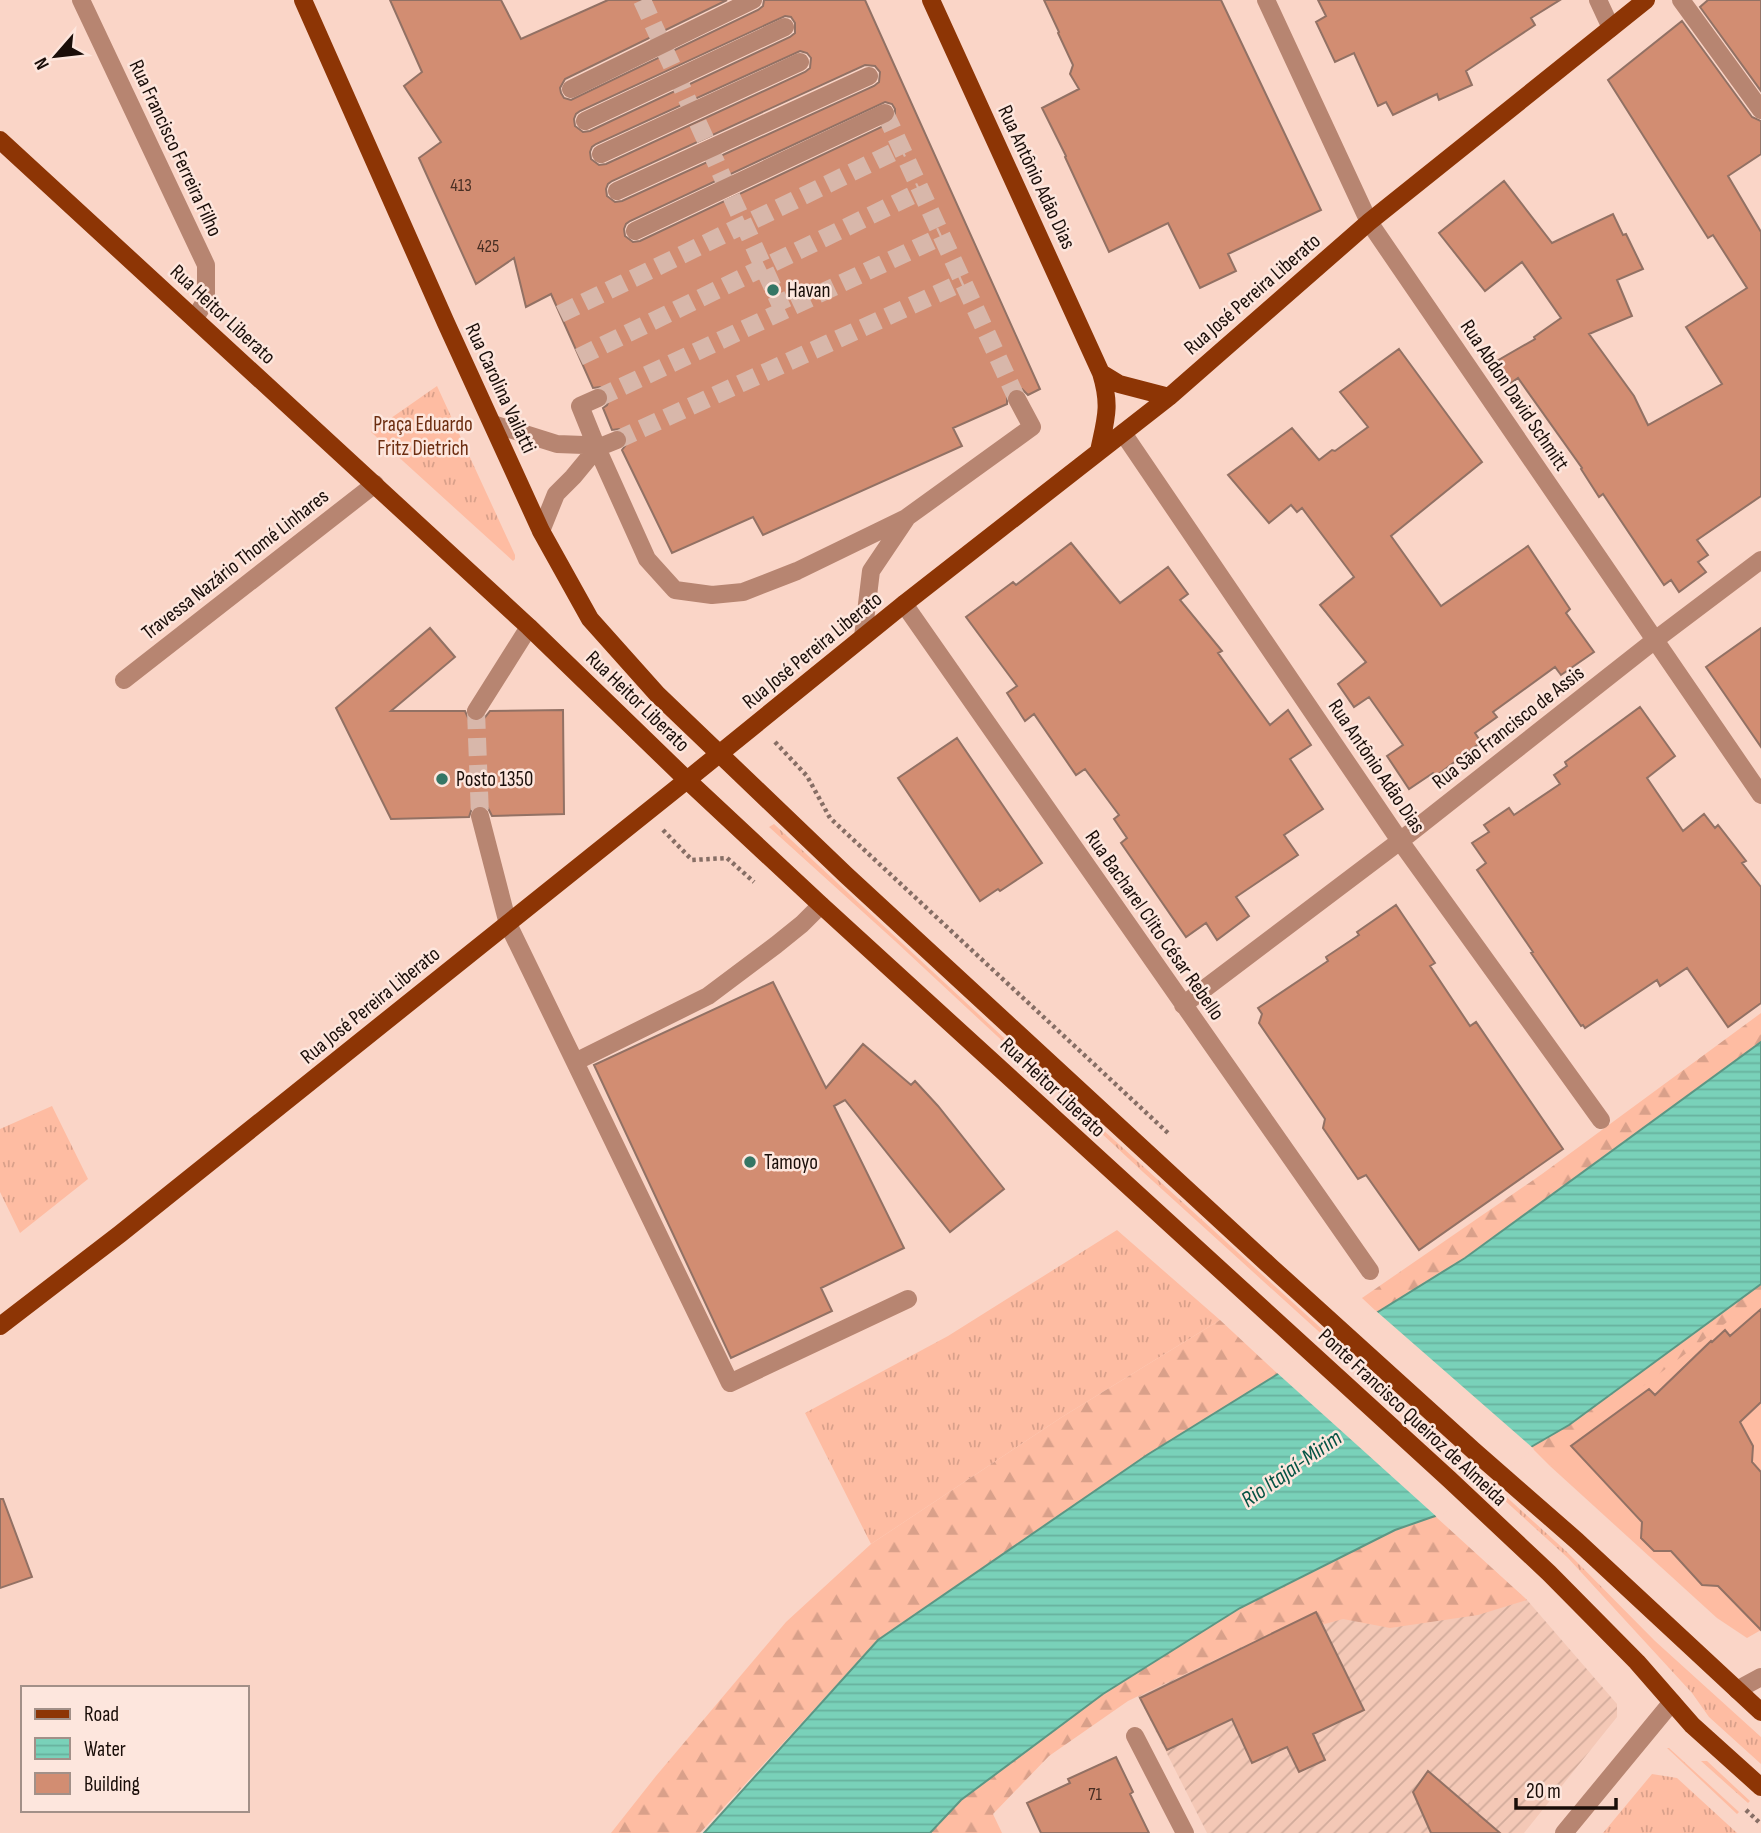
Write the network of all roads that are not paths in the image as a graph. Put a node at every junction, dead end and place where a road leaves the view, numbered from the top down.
1 (81, 0) edge
2 (303, 0) edge
3 (753, 0) edge
4 (931, 0) edge
5 (1266, 0) edge
6 (1598, 0) edge
7 (1646, 0) edge
8 (1681, 0) edge
9 (785, 27) dead end
10 (1611, 28) junction
11 (800, 62) dead end
12 (869, 76) dead end
13 (570, 89) dead end
14 (1761, 110) edge
15 (886, 113) dead end
16 (585, 121) dead end
17 (0, 140) edge
18 (601, 155) dead end
19 (617, 191) dead end
20 (1369, 222) junction
21 (635, 231) dead end
22 (194, 318) junction
23 (1101, 373) junction
24 (1169, 397) junction
25 (598, 398) tunnel mouth
26 (1017, 399) tunnel mouth
27 (494, 424) junction
28 (1123, 433) junction
29 (617, 440) tunnel mouth
30 (597, 449) junction
31 (1099, 451) junction
32 (374, 484) junction
33 (906, 518) junction
34 (541, 531) junction
35 (1761, 561) edge
36 (904, 604) junction
37 (529, 627) junction
38 (863, 637) junction
39 (1655, 640) junction
40 (124, 680) dead end
41 (476, 711) tunnel mouth
42 (720, 754) junction
43 (687, 780) junction
44 (1761, 795) edge
45 (480, 816) tunnel mouth
46 (1400, 841) junction
47 (821, 905) junction
48 (508, 924) junction
49 (1183, 1005) junction
50 (575, 1062) junction
51 (1601, 1120) dead end
52 (1271, 1267) joint
53 (1370, 1271) dead end
54 (1245, 1294) joint
55 (908, 1299) dead end
56 (0, 1326) edge
57 (1761, 1676) edge
58 (1737, 1690) junction
59 (1672, 1702) junction
60 (1761, 1712) edge
61 (1135, 1736) dead end
62 (1761, 1787) edge
63 (1185, 1833) edge
64 (1564, 1833) edge

1 - 22 street, Rua Francisco Ferreira Filho
2 - 27 main road, Rua Carolina Vailatti
3 - 13 street
4 - 23 main road, Rua Antônio Adão Dias
5 - 20 street, Rua Abdon David Schmitt
6 - 10 street
7 - 10 main road, Rua José Pereira Liberato
8 - 14 street
9 - 16 street
10 - 20 main road, Rua José Pereira Liberato
11 - 18 street
12 - 19 street
15 - 21 street
17 - 22 main road, Rua Heitor Liberato
20 - 24 main road, Rua José Pereira Liberato
20 - 39 street, Rua Abdon David Schmitt
22 - 32 main road, Rua Heitor Liberato
23 - 24 main road
23 - 31 main road, Rua Antônio Adão Dias
24 - 28 main road, Rua José Pereira Liberato
25 - 30 street
26 - 33 street
27 - 30 street
27 - 34 main road, Rua Carolina Vailatti
28 - 31 main road, Rua José Pereira Liberato
28 - 46 street, Rua Antônio Adão Dias
29 - 30 street
30 - 33 street
30 - 34 street
31 - 36 main road, Rua José Pereira Liberato
32 - 37 main road, Rua Heitor Liberato
32 - 40 street, Travessa Nazário Thomé Linhares
33 - 38 street
34 - 42 main road, Rua Carolina Vailatti
35 - 39 street, Rua São Francisco de Assis
36 - 38 main road, Rua José Pereira Liberato
36 - 49 street, Rua Bacharel Clito César Rebello
37 - 41 street
37 - 43 main road, Rua Heitor Liberato
38 - 42 main road, Rua José Pereira Liberato
39 - 44 street, Rua Abdon David Schmitt
39 - 46 street, Rua São Francisco de Assis
42 - 43 main road, Rua José Pereira Liberato
42 - 52 main road, Rua Heitor Liberato
43 - 47 main road, Rua Heitor Liberato
43 - 48 main road, Rua José Pereira Liberato
45 - 48 street
46 - 49 street, Rua São Francisco de Assis
46 - 51 street, Rua Antônio Adão Dias
47 - 50 street
47 - 54 main road, Rua Heitor Liberato
48 - 50 street
48 - 56 main road, Rua José Pereira Liberato
49 - 53 street, Rua Bacharel Clito César Rebello
50 - 55 street
52 - 58 main road, Ponte Francisco Queiroz de Almeida
54 - 59 main road, Ponte Francisco Queiroz de Almeida
57 - 58 street
58 - 60 main road, Ponte Francisco Queiroz de Almeida
59 - 62 main road, Ponte Francisco Queiroz de Almeida
59 - 64 street
61 - 63 street

